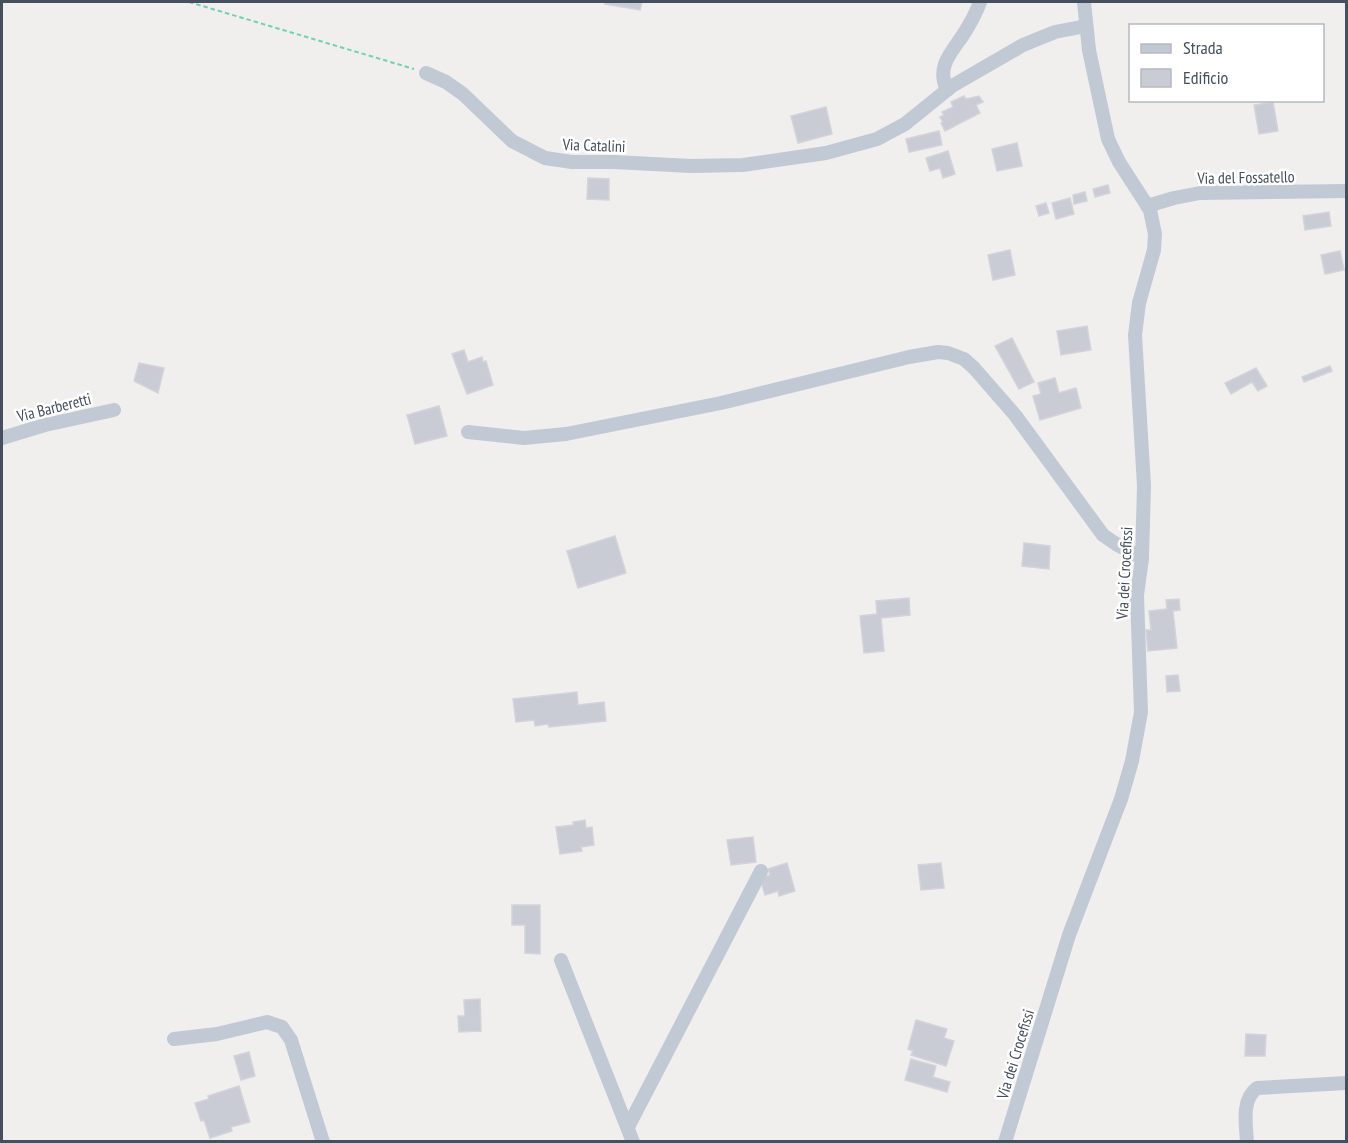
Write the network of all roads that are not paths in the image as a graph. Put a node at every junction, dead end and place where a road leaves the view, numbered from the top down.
1 (981, 2) edge
2 (1084, 2) edge
3 (1086, 26) junction
4 (426, 73) road end
5 (946, 90) junction
6 (1347, 191) edge
7 (1147, 206) junction
8 (114, 410) dead end
9 (468, 432) dead end
10 (2, 438) edge
11 (1142, 558) junction
12 (761, 871) dead end
13 (561, 960) dead end
14 (174, 1039) dead end
15 (1347, 1083) edge
16 (628, 1127) junction
17 (323, 1142) edge
18 (633, 1142) edge
19 (1005, 1142) edge
20 (1247, 1142) edge

1 - 5 street
2 - 3 street, Via dei Crocefissi
3 - 5 street, Via Catalini
3 - 7 street, Via dei Crocefissi
4 - 5 street, Via Catalini
6 - 7 street, Via del Fossatello
7 - 11 street, Via dei Crocefissi
8 - 10 street, Via Barberetti
9 - 11 street
11 - 19 street, Via dei Crocefissi
12 - 16 street
13 - 16 street
14 - 17 street
15 - 20 street
16 - 18 street

